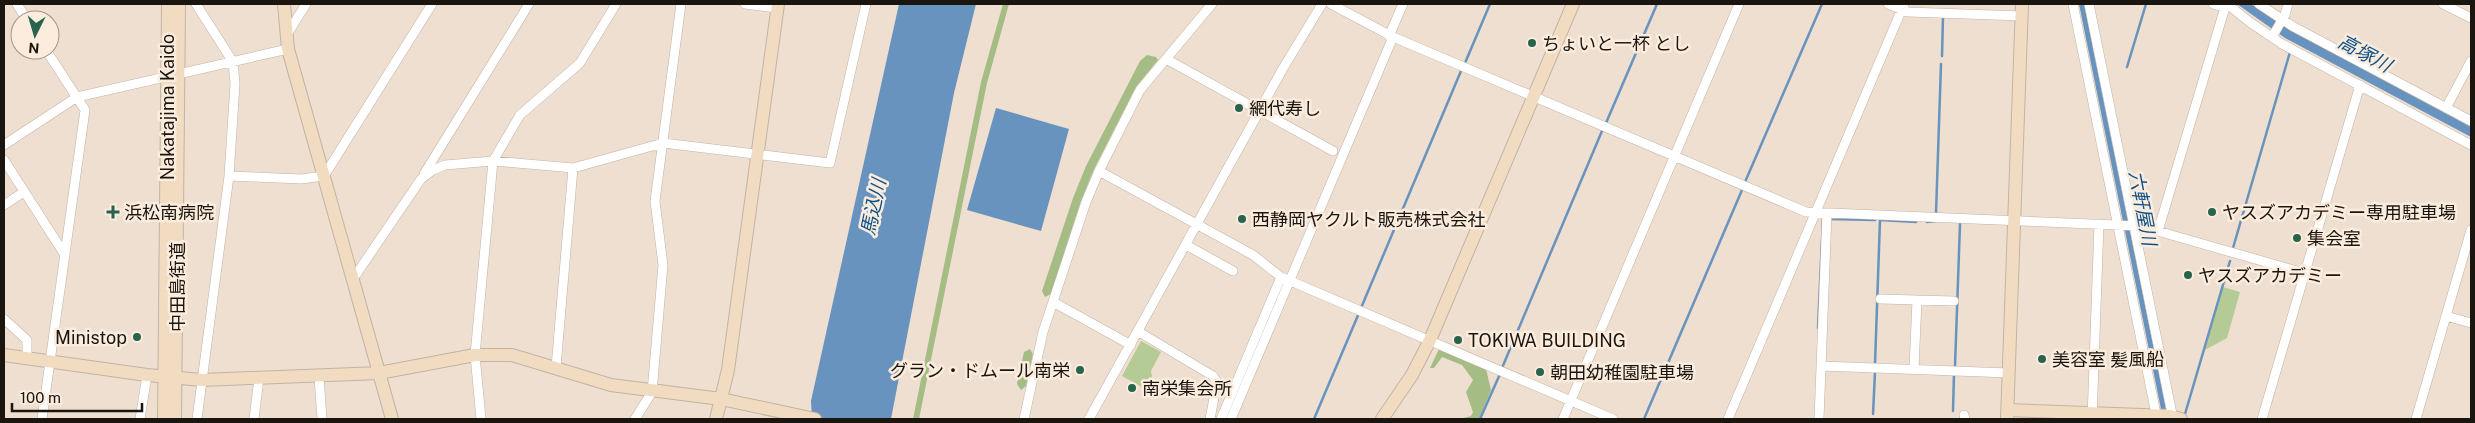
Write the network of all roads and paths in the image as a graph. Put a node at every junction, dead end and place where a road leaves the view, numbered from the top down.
1 (168, 4) edge
2 (179, 4) edge
3 (196, 4) edge
4 (284, 4) edge
5 (306, 4) edge
6 (432, 4) edge
7 (529, 4) edge
8 (616, 4) edge
9 (681, 4) edge
10 (745, 4) edge
11 (866, 4) edge
12 (1212, 4) edge
13 (1322, 4) edge
14 (1331, 4) edge
15 (1403, 4) edge
16 (1573, 4) edge
17 (1739, 4) edge
18 (1888, 4) edge
19 (2074, 4) edge
20 (2089, 4) edge
21 (2213, 4) edge
22 (2259, 4) edge
23 (2288, 4) edge
24 (2443, 4) edge
25 (2225, 5) edge
26 (778, 6) edge
27 (1903, 7) edge
28 (2022, 10) edge
29 (2471, 18) edge
30 (2282, 21) junction
31 (286, 36) junction
32 (2272, 36) junction
33 (1391, 37) junction
34 (288, 49) junction
35 (1166, 59) junction
36 (53, 60) edge
37 (2471, 61) edge
38 (233, 62) junction
39 (173, 75) junction
40 (2360, 85) junction
41 (77, 97) junction
42 (1533, 97) junction
43 (2446, 108) junction
44 (1259, 111) junction
45 (2471, 121) edge
46 (663, 142) junction
47 (4, 145) edge
48 (2471, 145) edge
49 (1333, 151) dead end
50 (758, 154) junction
51 (1674, 156) junction
52 (4, 160) edge
53 (492, 161) junction
54 (573, 168) junction
55 (1098, 171) junction
56 (230, 176) junction
57 (324, 176) junction
58 (421, 179) junction
59 (24, 192) junction
60 (4, 205) edge
61 (1815, 213) junction
62 (1827, 213) junction
63 (2014, 221) junction
64 (2099, 224) junction
65 (1197, 225) junction
66 (2119, 225) junction
67 (2133, 226) junction
68 (2471, 230) edge
69 (2158, 231) junction
70 (1186, 246) junction
71 (65, 255) junction
72 (1233, 271) dead end
73 (2304, 273) junction
74 (353, 279) junction
75 (1285, 279) junction
76 (1880, 299) dead end
77 (1917, 300) junction
78 (1954, 301) dead end
79 (1053, 302) junction
80 (2446, 316) junction
81 (4, 319) edge
82 (2471, 323) edge
83 (1139, 332) junction
84 (1430, 340) junction
85 (1131, 345) junction
86 (4, 355) edge
87 (475, 355) junction
88 (27, 358) junction
89 (49, 361) junction
90 (1821, 366) junction
91 (556, 367) junction
92 (1914, 370) junction
93 (379, 373) junction
94 (2009, 373) junction
95 (147, 376) junction
96 (319, 377) junction
97 (170, 378) junction
98 (259, 378) junction
99 (202, 380) junction
100 (652, 392) junction
101 (721, 399) junction
102 (1570, 401) junction
103 (2008, 415) edge
104 (781, 416) edge
105 (2092, 416) edge
106 (2167, 417) edge
107 (42, 419) edge
108 (140, 419) edge
109 (164, 419) edge
110 (175, 419) edge
111 (197, 419) edge
112 (254, 419) edge
113 (322, 419) edge
114 (392, 419) edge
115 (481, 419) edge
116 (635, 419) edge
117 (716, 419) edge
118 (815, 419) edge
119 (1024, 419) edge
120 (1090, 419) edge
121 (1210, 419) edge
122 (1220, 419) edge
123 (1231, 419) edge
124 (1382, 419) edge
125 (1563, 419) edge
126 (1613, 419) edge
127 (1728, 419) edge
128 (1820, 419) edge
129 (2262, 419) edge
130 (2416, 419) edge

1 - 39 street, Nakatajima Kaido
2 - 39 street
3 - 38 street
4 - 31 street
5 - 31 street
6 - 57 street
7 - 58 street
8 - 53 street
9 - 46 street
10 - 26 street
11 - 50 street
12 - 35 street
13 - 44 street
14 - 33 street
15 - 33 street
16 - 42 street
17 - 51 street
18 - 27 street
19 - 66 street
20 - 67 street
21 - 25 street
22 - 30 street
23 - 30 street
24 - 29 street
25 - 32 street
25 - 69 street
26 - 50 street
27 - 28 street
27 - 61 street
28 - 63 street
30 - 32 street
30 - 43 street
31 - 34 street
32 - 40 street
33 - 42 street
33 - 75 street
34 - 38 street
34 - 57 street
35 - 44 street
35 - 55 street
36 - 41 street
37 - 43 street
38 - 39 street
38 - 56 street
39 - 41 street
39 - 97 street, Nakatajima Kaido
40 - 48 street
40 - 73 street
41 - 47 street
41 - 71 street
42 - 51 street
42 - 84 street
43 - 45 street
44 - 49 street
44 - 65 street
46 - 50 street
46 - 54 street
46 - 100 street
50 - 101 street
51 - 61 street
51 - 102 street
52 - 59 street
53 - 54 street
53 - 58 street
53 - 87 street
54 - 91 street
55 - 65 street
55 - 79 street
56 - 57 street
56 - 99 street
57 - 74 street
58 - 74 street
59 - 60 street
59 - 71 street
61 - 62 street
61 - 127 street
62 - 63 street
62 - 90 street
63 - 64 street
63 - 94 street
64 - 66 street
64 - 105 street
65 - 70 street
65 - 75 street
66 - 67 street
66 - 106 street
67 - 69 street
67 - 106 street
68 - 80 street
69 - 73 street
70 - 72 street
70 - 83 street
71 - 89 street
73 - 129 street
74 - 93 street
75 - 84 street
75 - 122 street
75 - 123 street
76 - 77 street
77 - 78 street
77 - 92 street
79 - 85 street
79 - 119 street
80 - 82 street
80 - 130 street
81 - 88 street
83 - 85 street
83 - 121 street
84 - 102 street
84 - 124 street
85 - 120 street
86 - 88 street
87 - 91 street
87 - 93 street
87 - 115 street
88 - 89 street
89 - 95 street
89 - 107 street
90 - 92 street
90 - 128 street
91 - 100 street
92 - 94 street
93 - 96 street
93 - 114 street
94 - 103 street
95 - 97 street
95 - 108 street
96 - 98 street
96 - 113 street
97 - 99 street
97 - 109 street, Nakatajima Kaido
97 - 110 street
98 - 99 street
98 - 112 street
99 - 111 street
100 - 101 street
100 - 116 street
101 - 104 street
101 - 117 street
102 - 125 street
102 - 126 street
103 - 105 street
104 - 118 street
105 - 106 street

